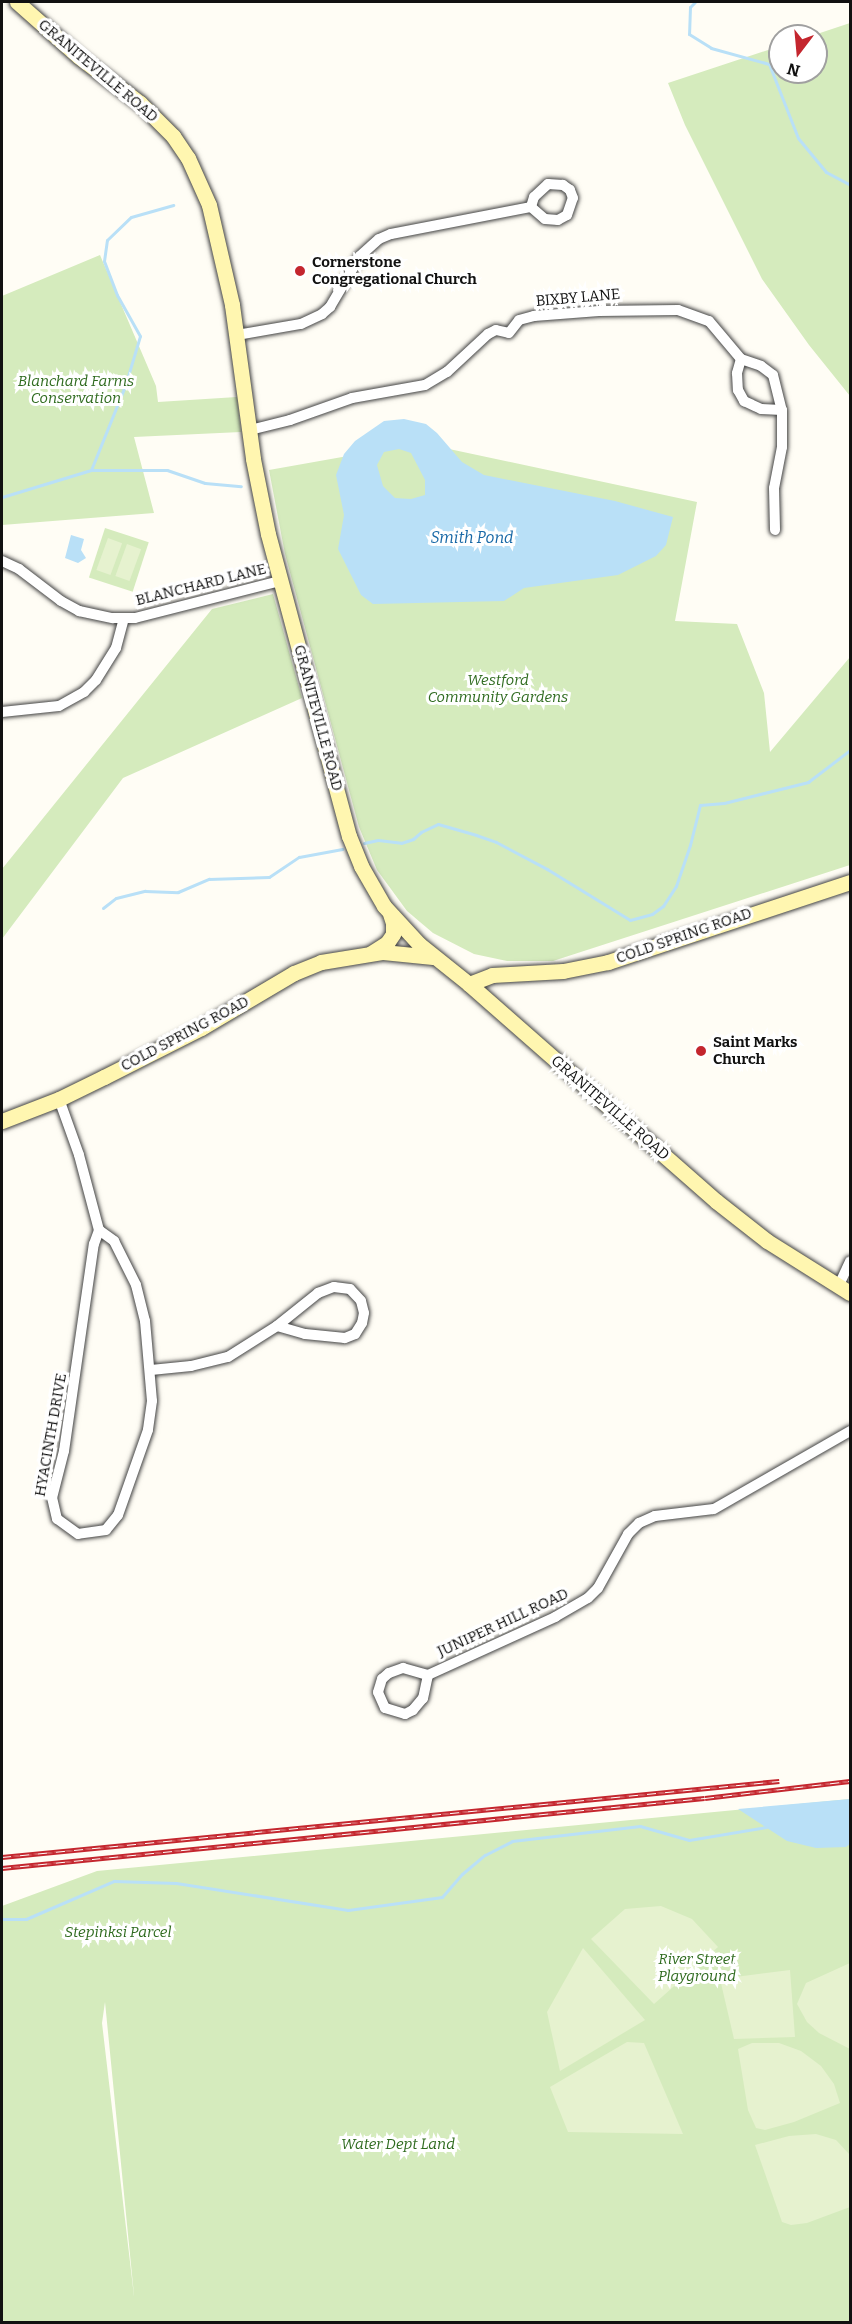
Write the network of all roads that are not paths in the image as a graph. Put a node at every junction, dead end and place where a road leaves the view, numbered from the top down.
1 (17, 2) edge
2 (531, 207) dead end
3 (237, 335) junction
4 (741, 359) junction
5 (782, 410) junction
6 (250, 430) junction
7 (776, 530) dead end
8 (2, 561) edge
9 (280, 581) junction
10 (124, 618) junction
11 (2, 712) edge
12 (850, 882) edge
13 (390, 914) junction
14 (370, 953) junction
15 (433, 957) junction
16 (515, 975) junction
17 (469, 984) junction
18 (483, 996) junction
19 (59, 1099) junction
20 (2, 1121) edge
21 (99, 1230) junction
22 (850, 1261) edge
23 (845, 1289) edge
24 (277, 1326) junction
25 (151, 1370) junction
26 (850, 1431) edge
27 (428, 1675) junction

1 - 3 main road, GRANITEVILLE ROAD
2 - 3 street
3 - 6 main road, GRANITEVILLE ROAD
4 - 5 street, BIXBY LANE
4 - 5 street
4 - 6 street, BIXBY LANE
5 - 7 street, BIXBY LANE
6 - 9 main road, GRANITEVILLE ROAD
8 - 10 street, BLANCHARD LANE
9 - 10 street, BLANCHARD LANE
9 - 13 main road, GRANITEVILLE ROAD
10 - 11 street
12 - 16 main road, COLD SPRING ROAD
13 - 14 main road
13 - 15 main road, GRANITEVILLE ROAD
14 - 15 main road, COLD SPRING ROAD
14 - 19 main road, COLD SPRING ROAD
15 - 17 main road, GRANITEVILLE ROAD
16 - 17 main road, COLD SPRING ROAD
16 - 18 main road, COLD SPRING ROAD
17 - 18 main road, GRANITEVILLE ROAD
18 - 23 main road, GRANITEVILLE ROAD
19 - 20 main road, COLD SPRING ROAD
19 - 21 street, HYACINTH DRIVE
21 - 25 street, HYACINTH DRIVE
21 - 25 street, HYACINTH DRIVE
22 - 23 street
24 - 24 street
24 - 25 street
26 - 27 street, JUNIPER HILL ROAD
27 - 27 street, JUNIPER HILL ROAD

